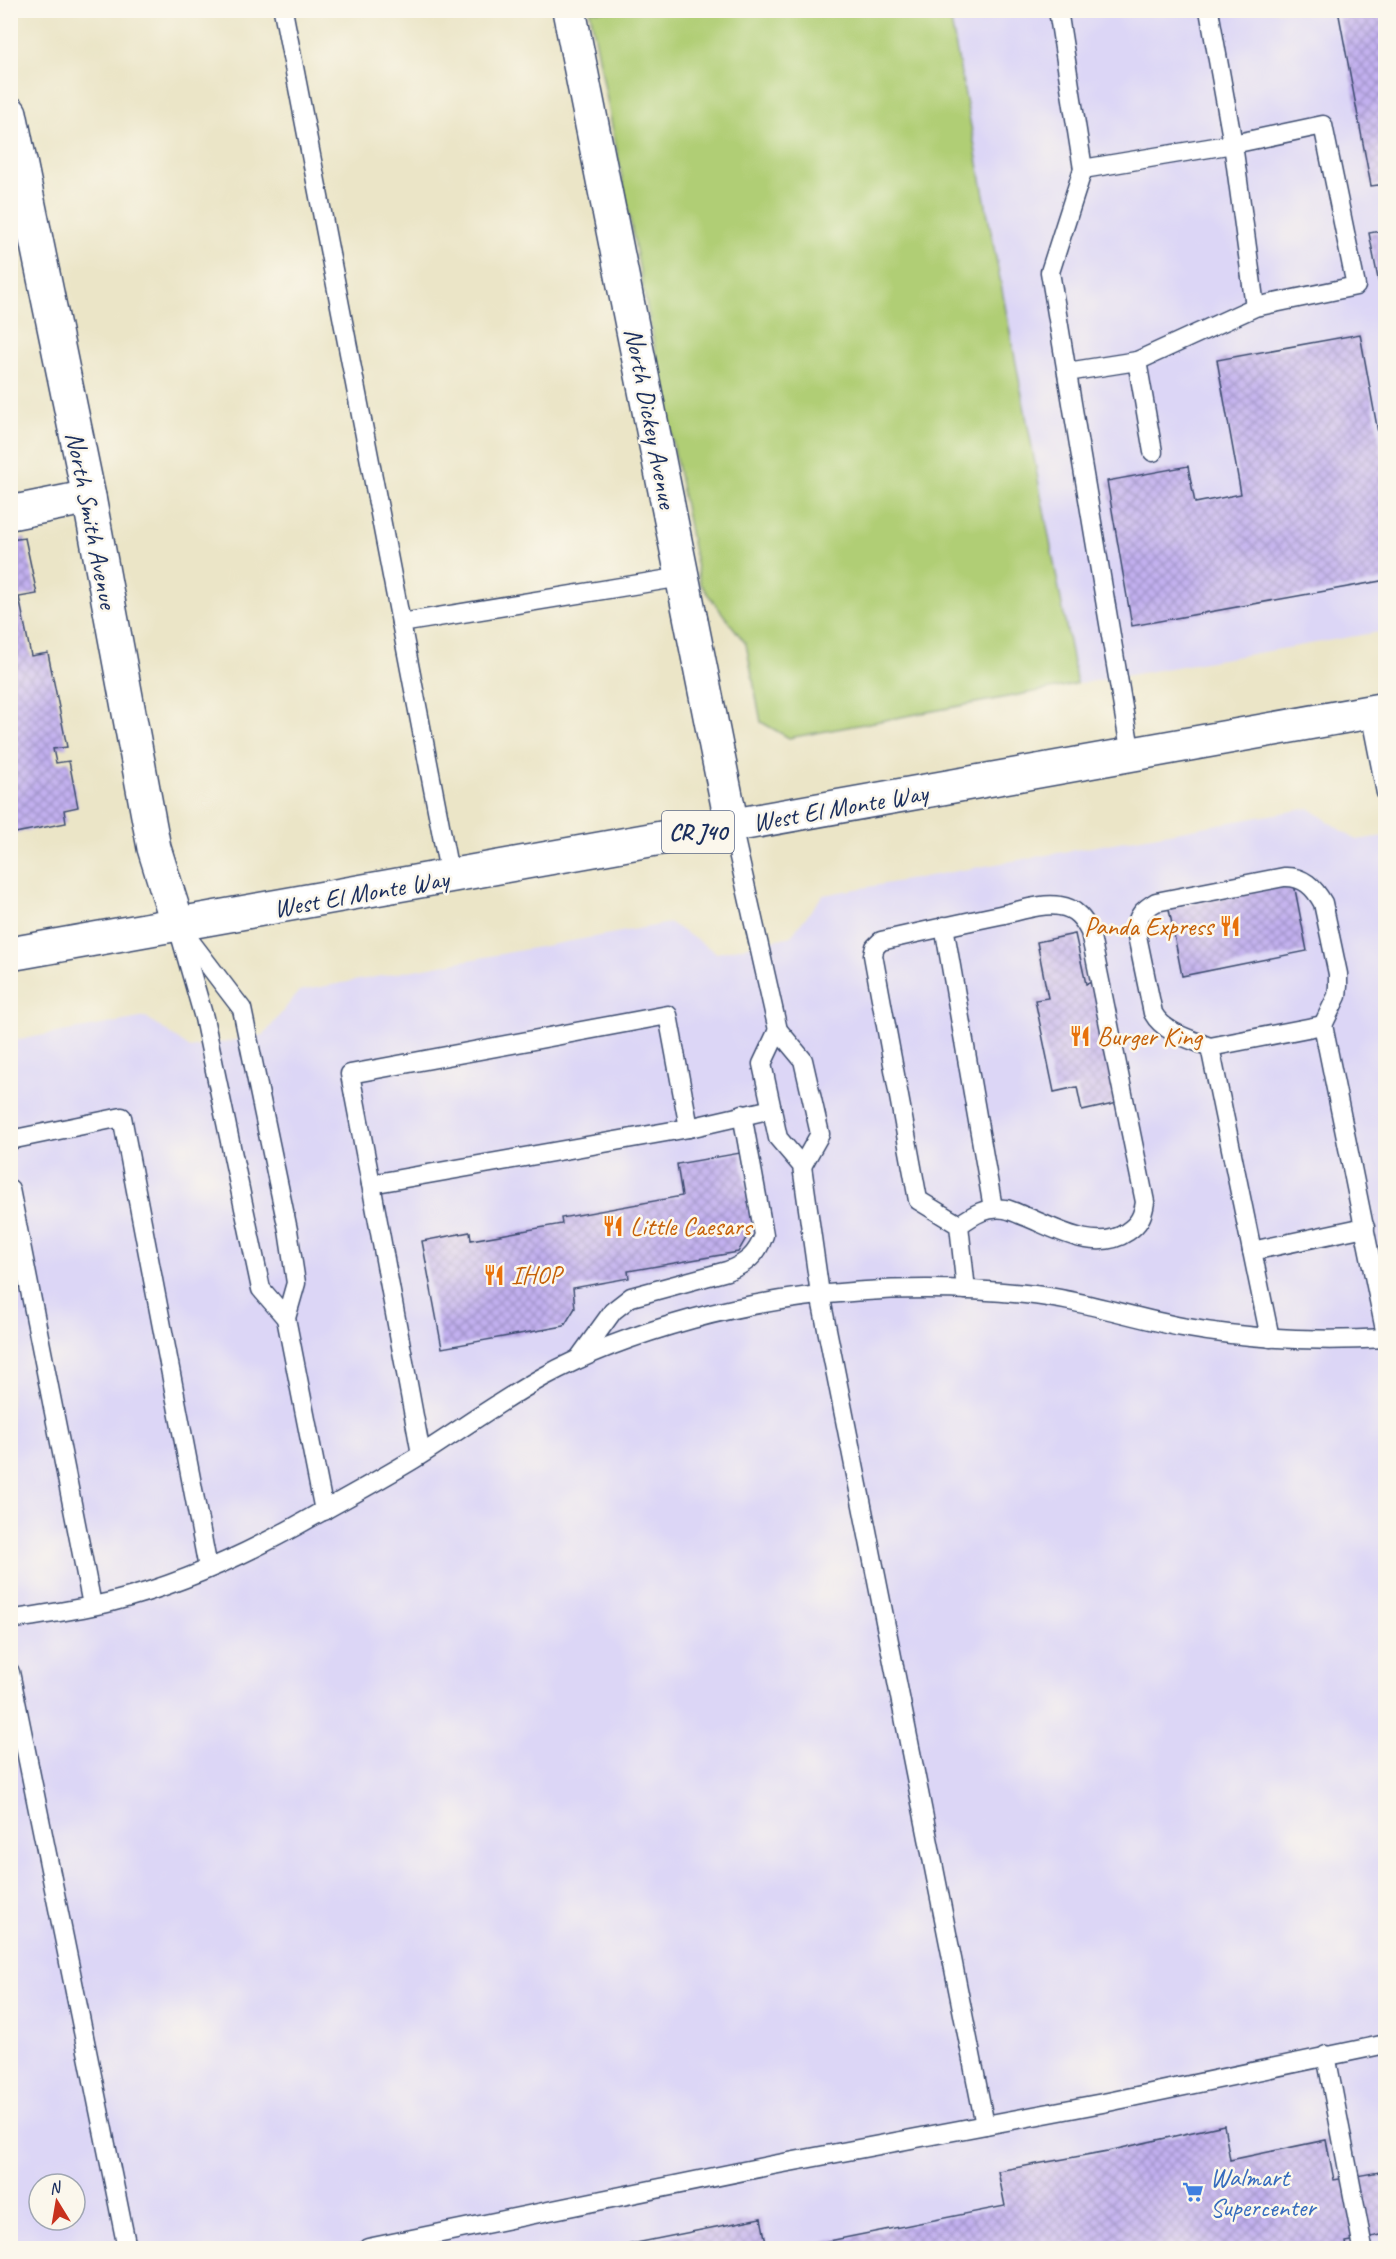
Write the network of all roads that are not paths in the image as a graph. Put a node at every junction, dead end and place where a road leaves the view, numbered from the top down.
1 (283, 10) edge
2 (569, 10) edge
3 (1058, 10) edge
4 (1209, 10) edge
5 (10, 113) edge
6 (1233, 144) junction
7 (1083, 170) junction
8 (1255, 306) junction
9 (1137, 361) junction
10 (1067, 372) junction
11 (1153, 453) dead end
12 (88, 497) junction
13 (10, 513) edge
14 (682, 577) junction
15 (400, 623) junction
16 (1378, 711) edge
17 (1131, 755) junction
18 (1386, 793) edge
19 (732, 826) junction
20 (450, 877) junction
21 (177, 925) junction
22 (944, 927) junction
23 (10, 954) edge
24 (1323, 1024) junction
25 (778, 1030) junction
26 (1210, 1047) junction
27 (772, 1109) junction
28 (742, 1114) junction
29 (689, 1128) junction
30 (10, 1140) edge
31 (802, 1166) junction
32 (371, 1184) junction
33 (10, 1189) edge
34 (993, 1208) junction
35 (959, 1225) junction
36 (1365, 1227) junction
37 (1252, 1251) junction
38 (966, 1290) junction
39 (820, 1294) junction
40 (286, 1318) junction
41 (1386, 1337) edge
42 (1270, 1338) junction
43 (578, 1359) junction
44 (421, 1454) junction
45 (324, 1511) junction
46 (208, 1568) junction
47 (92, 1605) junction
48 (10, 1620) edge
49 (10, 1672) edge
50 (1386, 2044) edge
51 (1326, 2055) junction
52 (985, 2125) junction
53 (127, 2248) edge
54 (368, 2248) edge
55 (1364, 2248) edge

1 - 15 lane
2 - 14 street, North Dickey Avenue
3 - 7 lane
4 - 6 lane
5 - 12 street, North Smith Avenue
6 - 7 lane
6 - 8 lane
6 - 8 lane
7 - 10 lane
8 - 9 lane
9 - 10 lane
9 - 11 lane
10 - 17 lane
12 - 13 street
12 - 21 street, North Smith Avenue
14 - 15 lane
14 - 19 street, North Dickey Avenue
15 - 20 lane
16 - 17 street, West El Monte Way / CR J40
16 - 18 lane
17 - 19 street, West El Monte Way / CR J40
19 - 20 street, West El Monte Way / CR J40
19 - 25 lane
20 - 21 street, West El Monte Way / CR J40
21 - 23 street, West El Monte Way / CR J40
21 - 40 lane
21 - 40 lane
22 - 34 lane
22 - 34 lane
22 - 35 lane
24 - 26 lane
24 - 26 lane
24 - 36 lane
25 - 27 lane
25 - 31 lane
26 - 37 lane
27 - 28 lane
27 - 31 lane
28 - 29 lane
28 - 43 lane
29 - 32 lane
29 - 32 lane
30 - 46 lane
31 - 39 lane
32 - 44 lane
33 - 47 lane
34 - 35 lane
35 - 38 lane
36 - 37 lane
36 - 41 lane
37 - 42 lane
38 - 39 lane
38 - 42 lane
39 - 43 lane
39 - 52 lane
40 - 45 lane
41 - 42 lane
43 - 44 lane
44 - 45 lane
45 - 46 lane
46 - 47 lane
47 - 48 lane
49 - 53 lane
50 - 51 lane
51 - 52 lane
51 - 55 lane
52 - 54 lane

